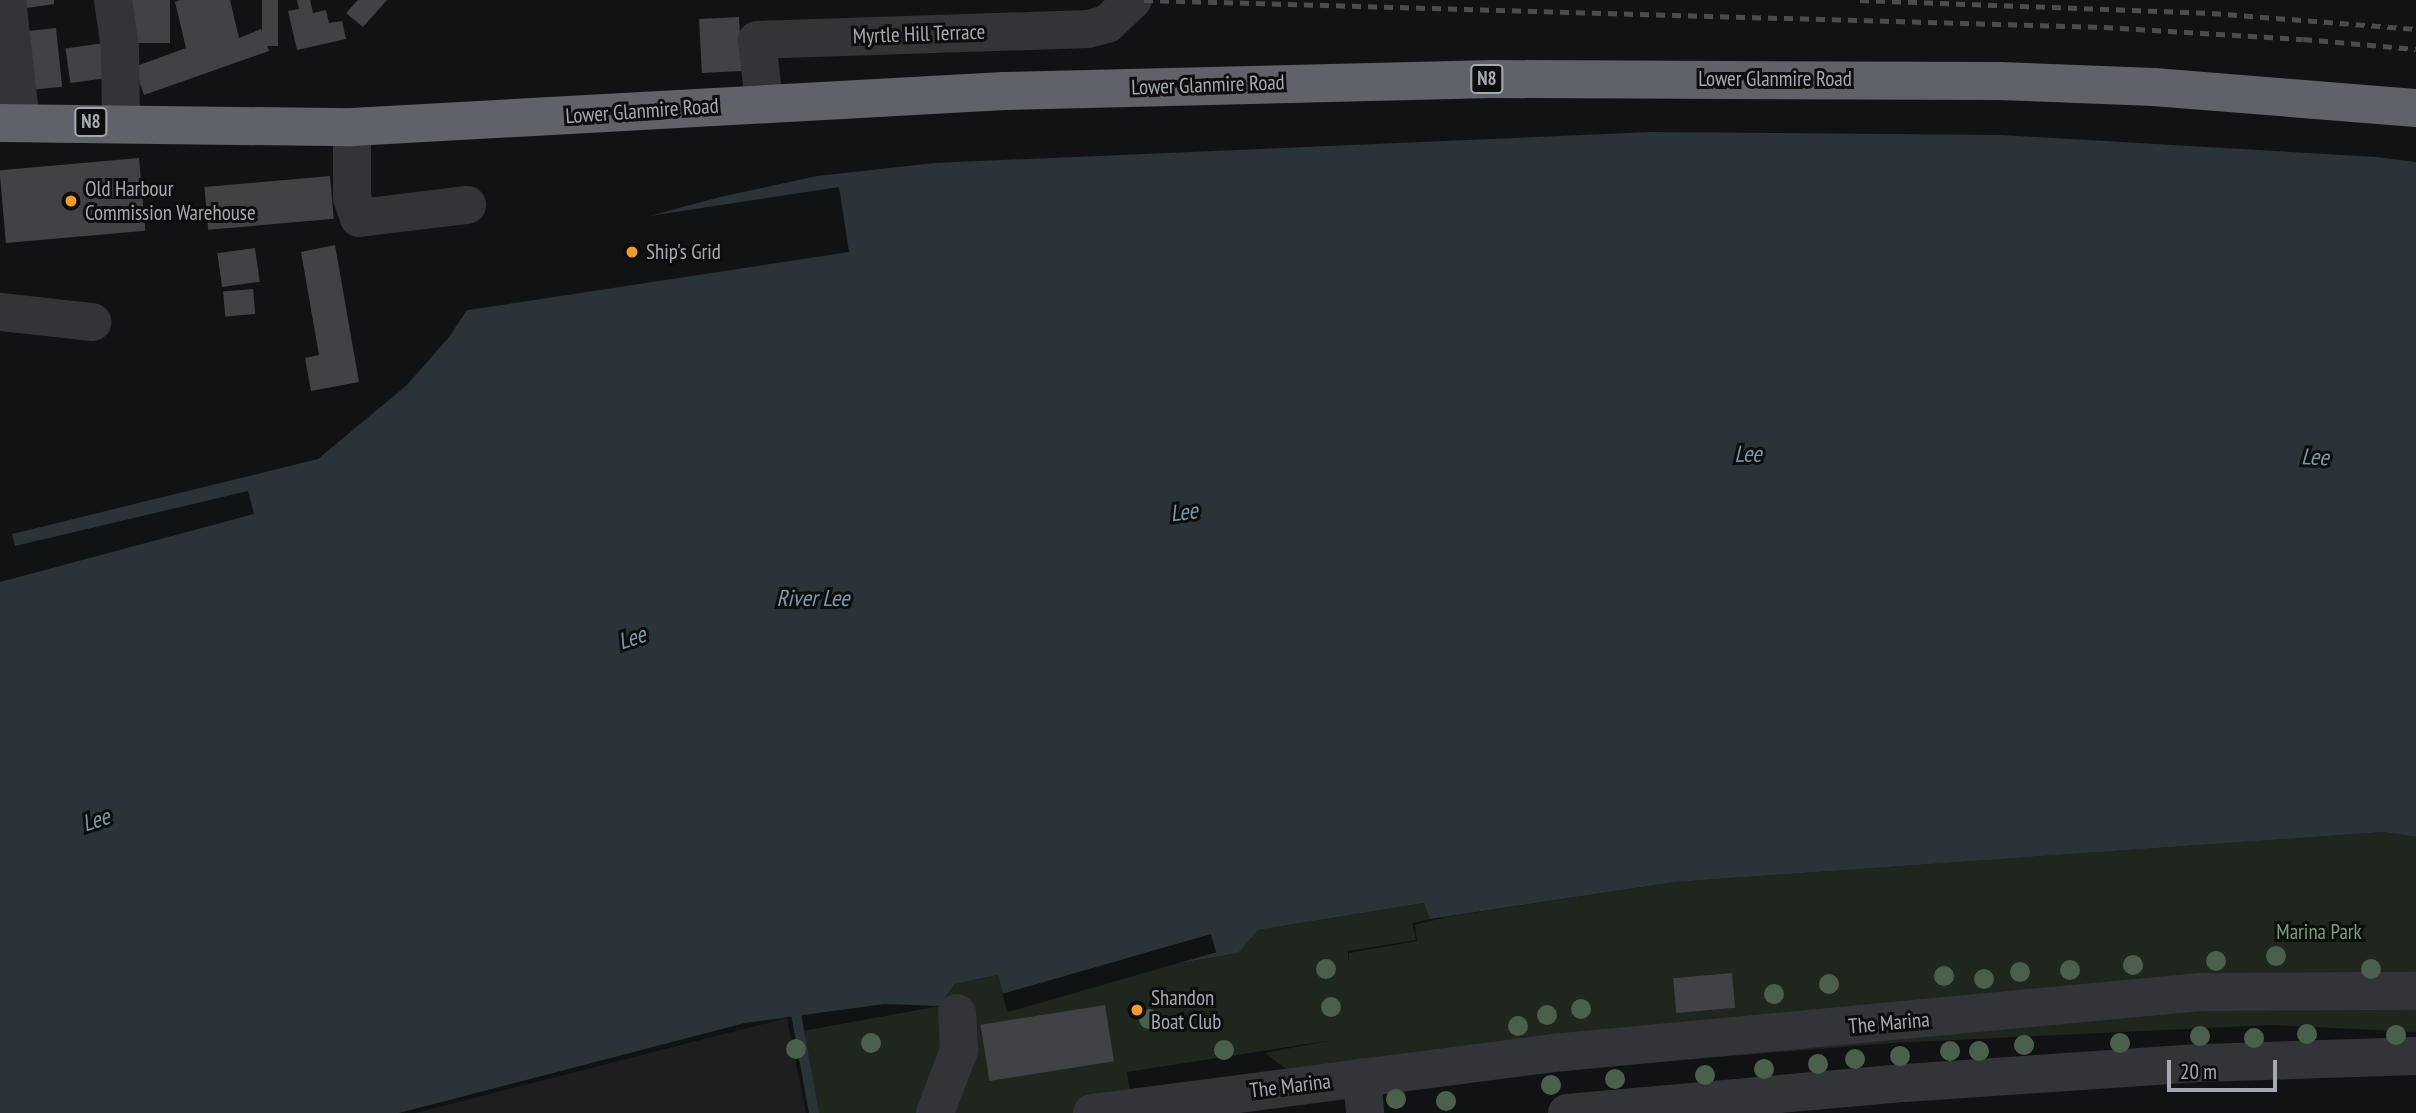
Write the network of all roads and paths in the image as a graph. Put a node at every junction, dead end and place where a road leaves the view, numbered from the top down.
1 (7, 0) edge
2 (113, 0) edge
3 (1133, 0) edge
4 (764, 103) junction
5 (2416, 108) edge
6 (121, 122) junction
7 (10, 123) edge
8 (352, 127) junction
9 (467, 205) dead end
10 (0, 312) edge
11 (92, 323) dead end
12 (2416, 991) edge
13 (957, 1013) dead end
14 (2416, 1056) edge
15 (1364, 1095) edge
16 (935, 1113) edge
17 (1092, 1113) edge
18 (1567, 1113) edge

1 - 7 street
2 - 6 street
3 - 4 street, Myrtle Hill Terrace
4 - 5 highway, Lower Glanmire Road / N8
4 - 8 highway, Lower Glanmire Road / N8
6 - 7 highway, Lower Glanmire Road / N8
6 - 8 highway, Lower Glanmire Road / N8
8 - 9 street
10 - 11 street
12 - 15 street, The Marina
13 - 16 street
14 - 18 street
15 - 17 street, The Marina

